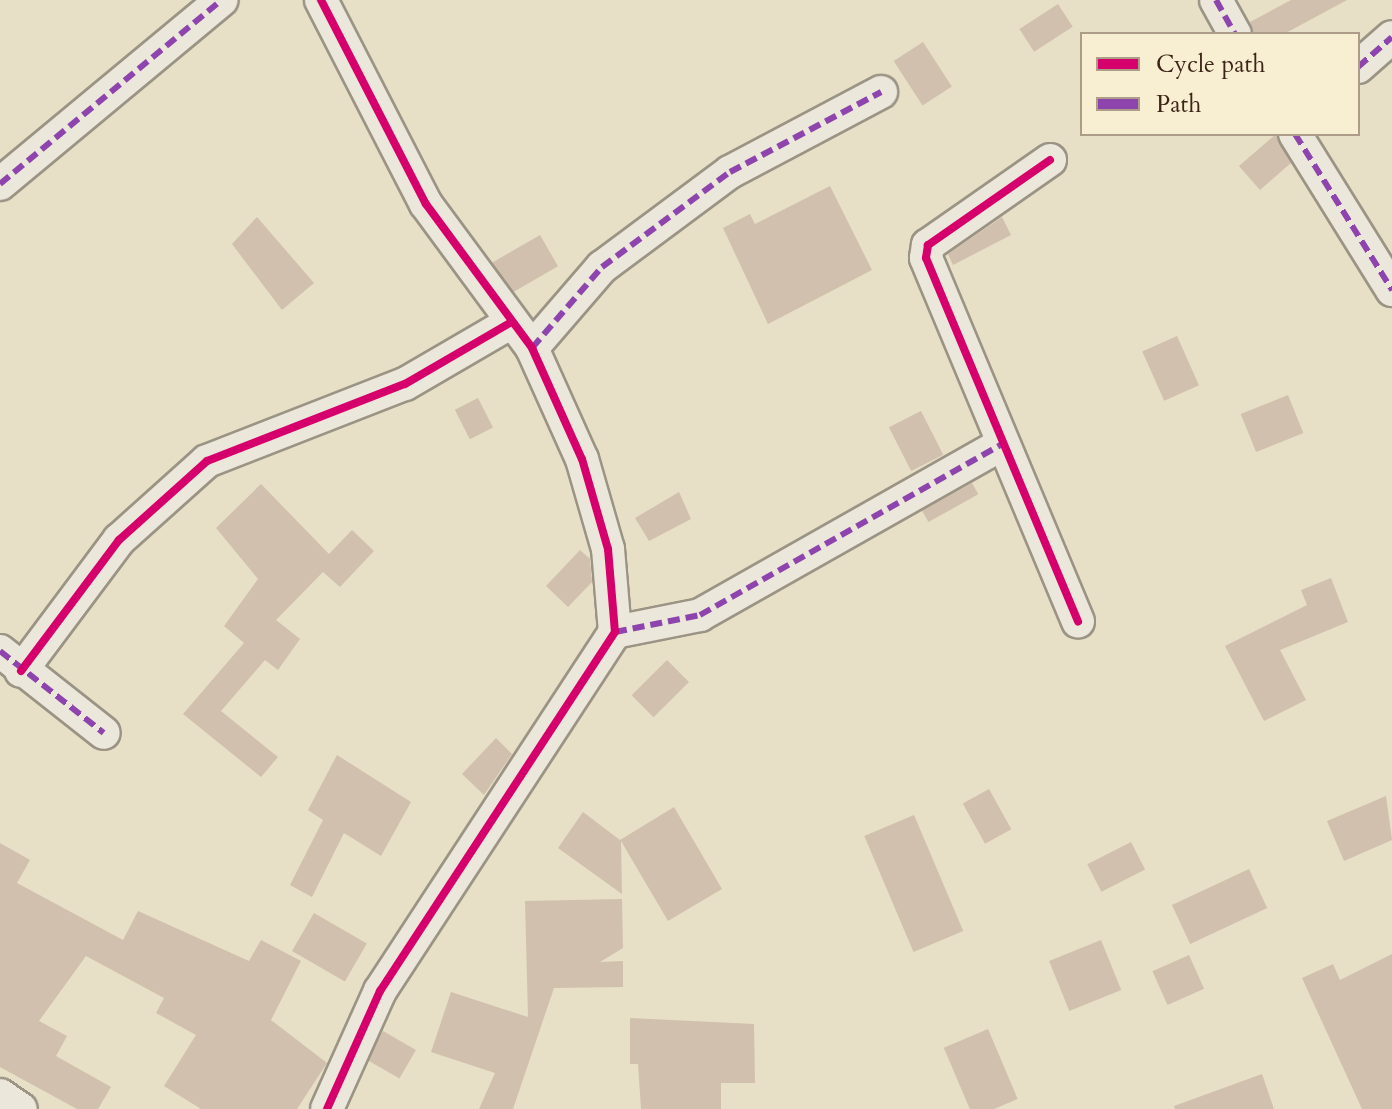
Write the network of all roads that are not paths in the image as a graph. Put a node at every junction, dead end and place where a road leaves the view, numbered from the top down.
1 (222, 0) edge
2 (321, 0) edge
3 (1216, 0) edge
4 (1234, 32) edge
5 (1392, 37) edge
6 (1360, 65) edge
7 (881, 92) dead end
8 (1296, 136) edge
9 (1050, 160) dead end
10 (0, 184) edge
11 (1392, 290) edge
12 (510, 323) junction
13 (532, 348) junction
14 (1002, 444) junction
15 (1078, 621) dead end
16 (615, 632) junction
17 (11, 661) edge
18 (104, 733) dead end
19 (0, 1095) edge
20 (21, 1109) edge
21 (327, 1109) edge

1 - 10 street
2 - 12 street
3 - 4 street
5 - 6 street
7 - 13 street
8 - 11 street
9 - 14 street
12 - 13 street
12 - 17 street
13 - 16 street
14 - 15 street
14 - 16 street
16 - 21 street
17 - 18 street
19 - 20 street

